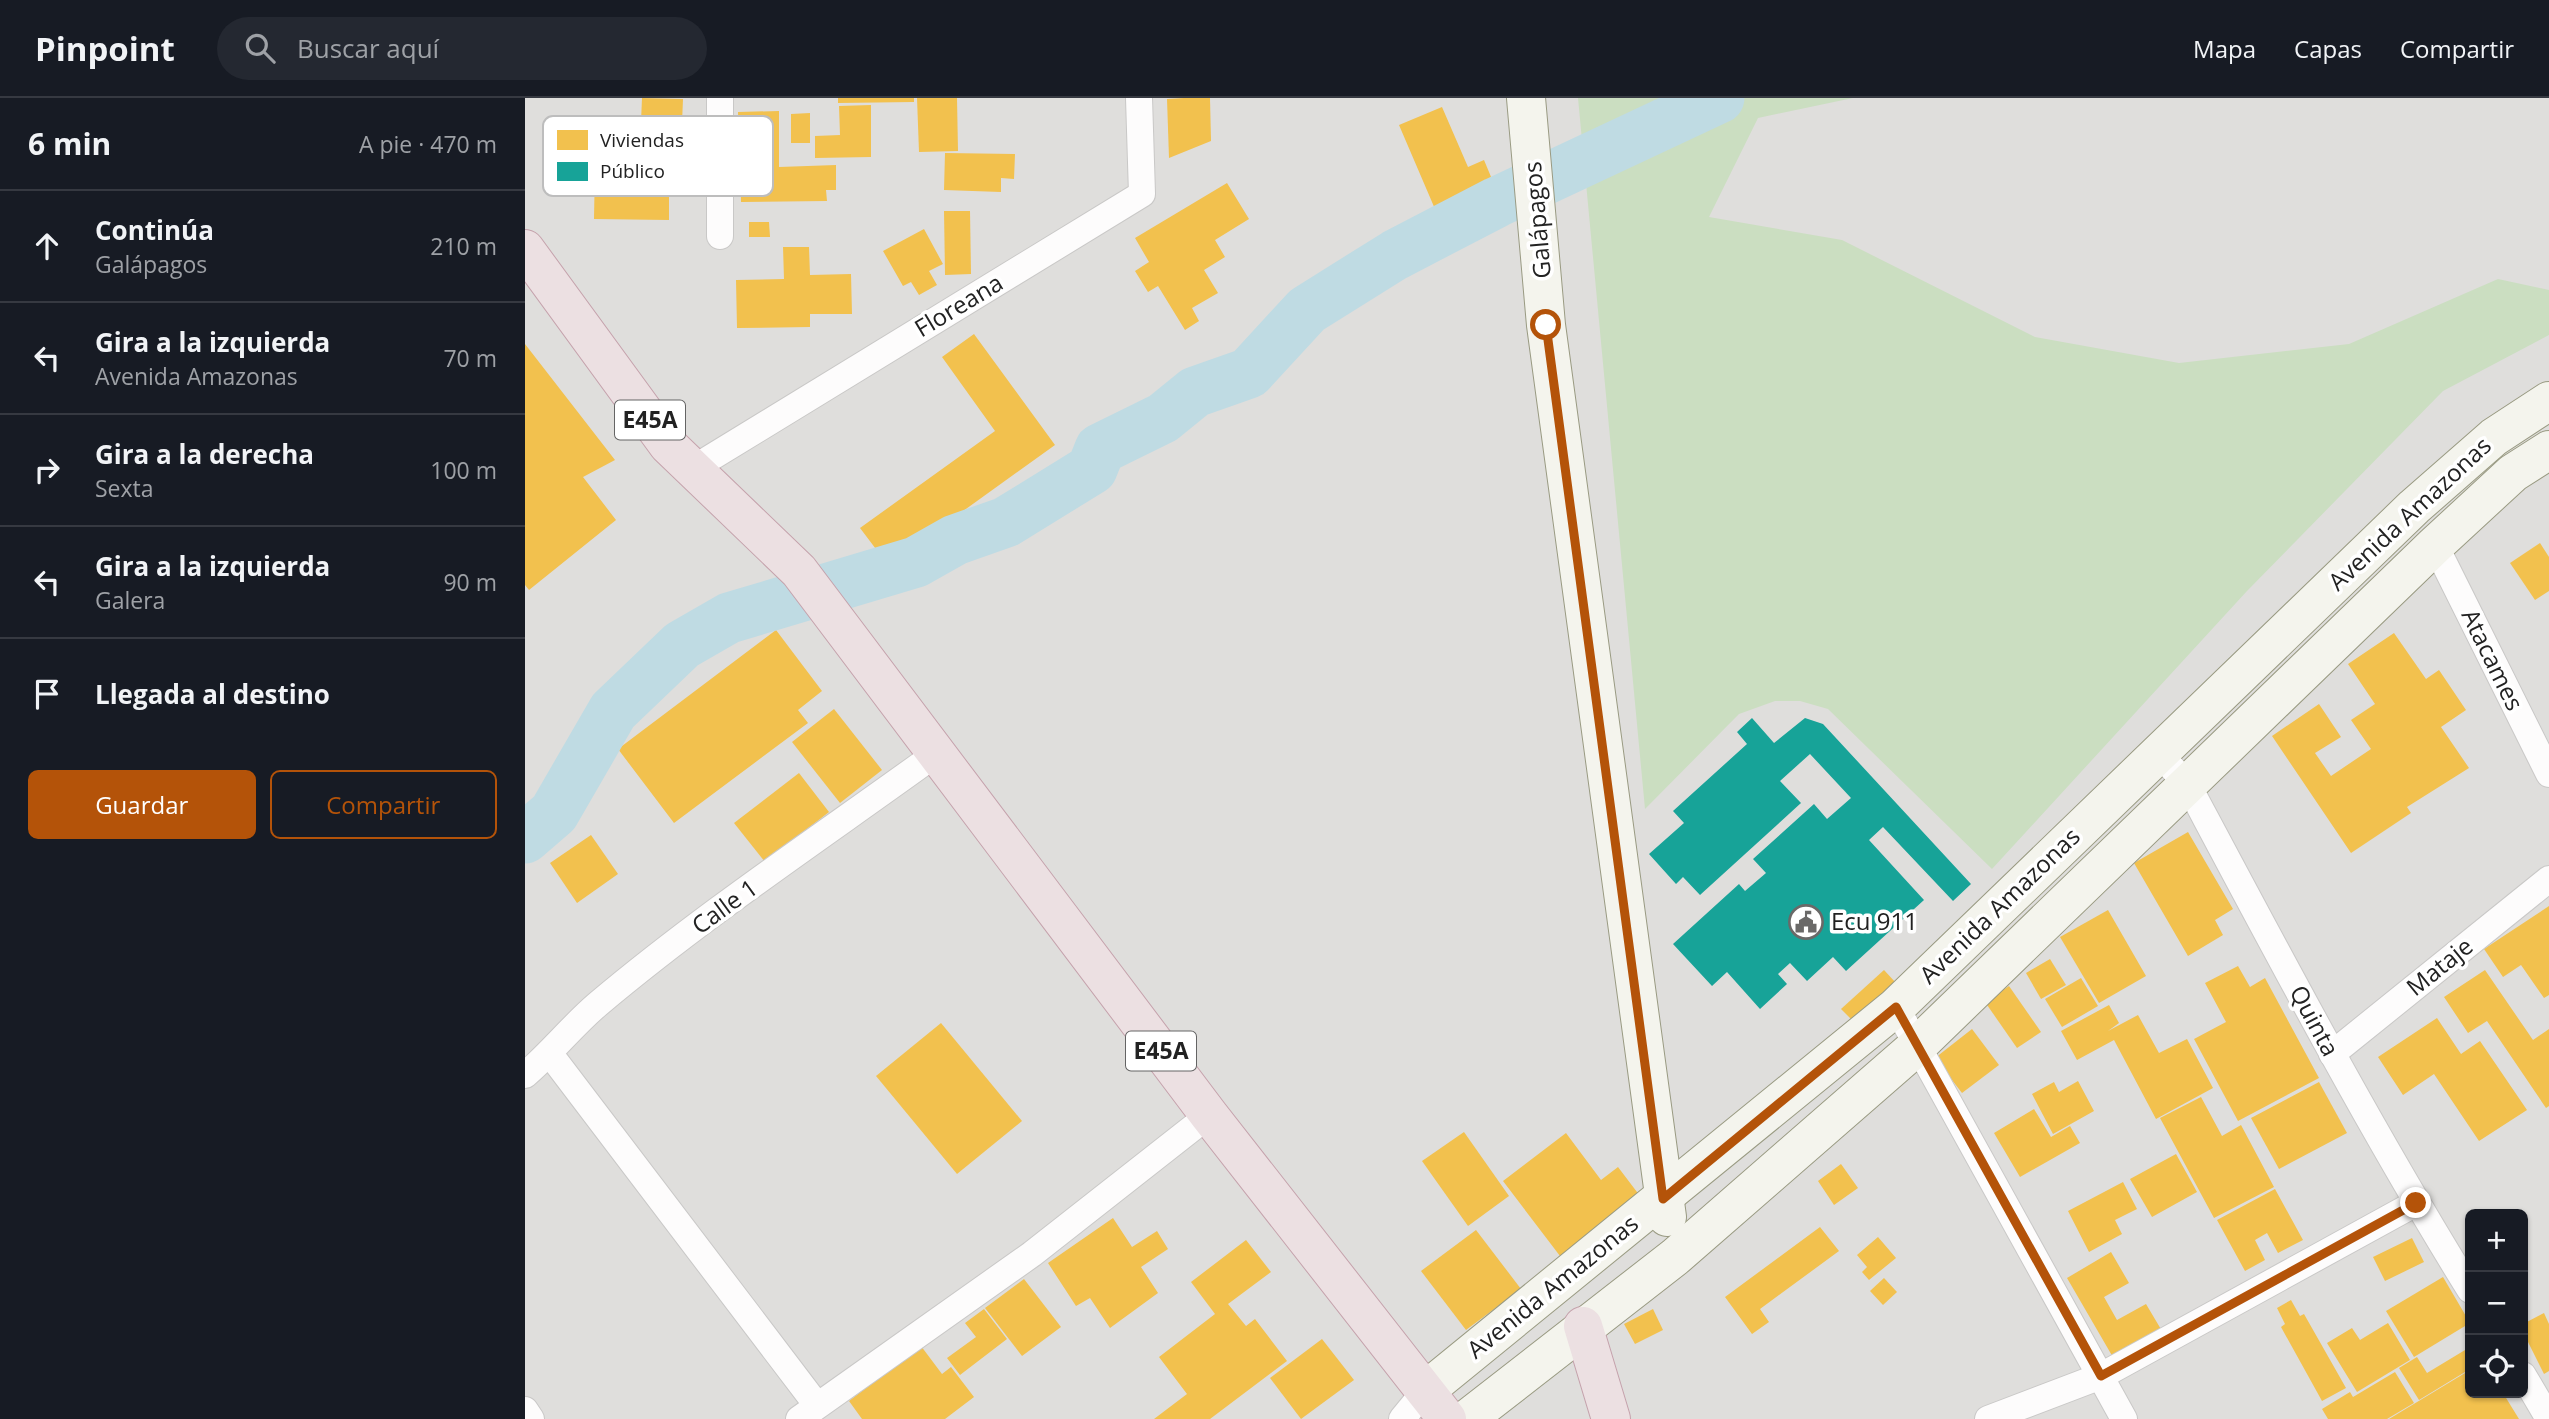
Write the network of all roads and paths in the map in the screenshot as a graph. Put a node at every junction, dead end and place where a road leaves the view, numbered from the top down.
1 (720, 98) edge
2 (1139, 98) edge
3 (1526, 98) edge
4 (720, 116) edge
5 (720, 196) edge
6 (720, 236) dead end
7 (525, 249) edge
8 (2549, 401) edge
9 (2549, 450) edge
10 (694, 468) junction
11 (2435, 545) junction
12 (937, 753) junction
13 (2158, 753) junction
14 (2549, 775) edge
15 (2189, 787) junction
16 (2549, 879) edge
17 (1896, 1007) junction
18 (1916, 1047) junction
19 (550, 1054) junction
20 (2332, 1054) junction
21 (525, 1075) edge
22 (1209, 1115) junction
23 (1663, 1199) junction
24 (2416, 1203) junction
25 (1675, 1257) junction
26 (2465, 1282) edge
27 (1583, 1326) junction
28 (2101, 1376) junction
29 (2535, 1385) edge
30 (525, 1410) edge
31 (1425, 1410) edge
32 (807, 1412) edge
33 (531, 1419) edge
34 (1467, 1419) edge
35 (1611, 1419) edge
36 (1988, 1419) edge
37 (2124, 1419) edge
38 (2549, 1419) edge

1 - 4 street
2 - 10 street, Floreana
3 - 23 main road, Galápagos
5 - 6 street
7 - 10 highway, E45A
8 - 13 main road, Avenida Amazonas
9 - 11 main road, Avenida Amazonas
10 - 12 highway, E45A
11 - 14 street, Atacames
11 - 15 main road, Avenida Amazonas
12 - 19 street, Calle 1
12 - 22 highway, E45A
13 - 15 street, Quinta
13 - 17 main road, Avenida Amazonas
15 - 18 main road, Avenida Amazonas
15 - 20 street, Quinta
16 - 20 street, Mataje
17 - 18 street
17 - 23 main road, Avenida Amazonas
18 - 25 main road, Avenida Amazonas
18 - 28 street
19 - 21 street, Calle 1
19 - 32 street
20 - 24 street, Quinta
22 - 31 highway, E45A
22 - 32 street
23 - 25 main road, Galápagos
23 - 31 main road, Avenida Amazonas
24 - 26 street, Quinta
24 - 28 street
25 - 27 main road, Avenida Amazonas
27 - 34 main road, Avenida Amazonas
27 - 35 highway
28 - 36 street
28 - 37 street
29 - 38 street
30 - 33 street

